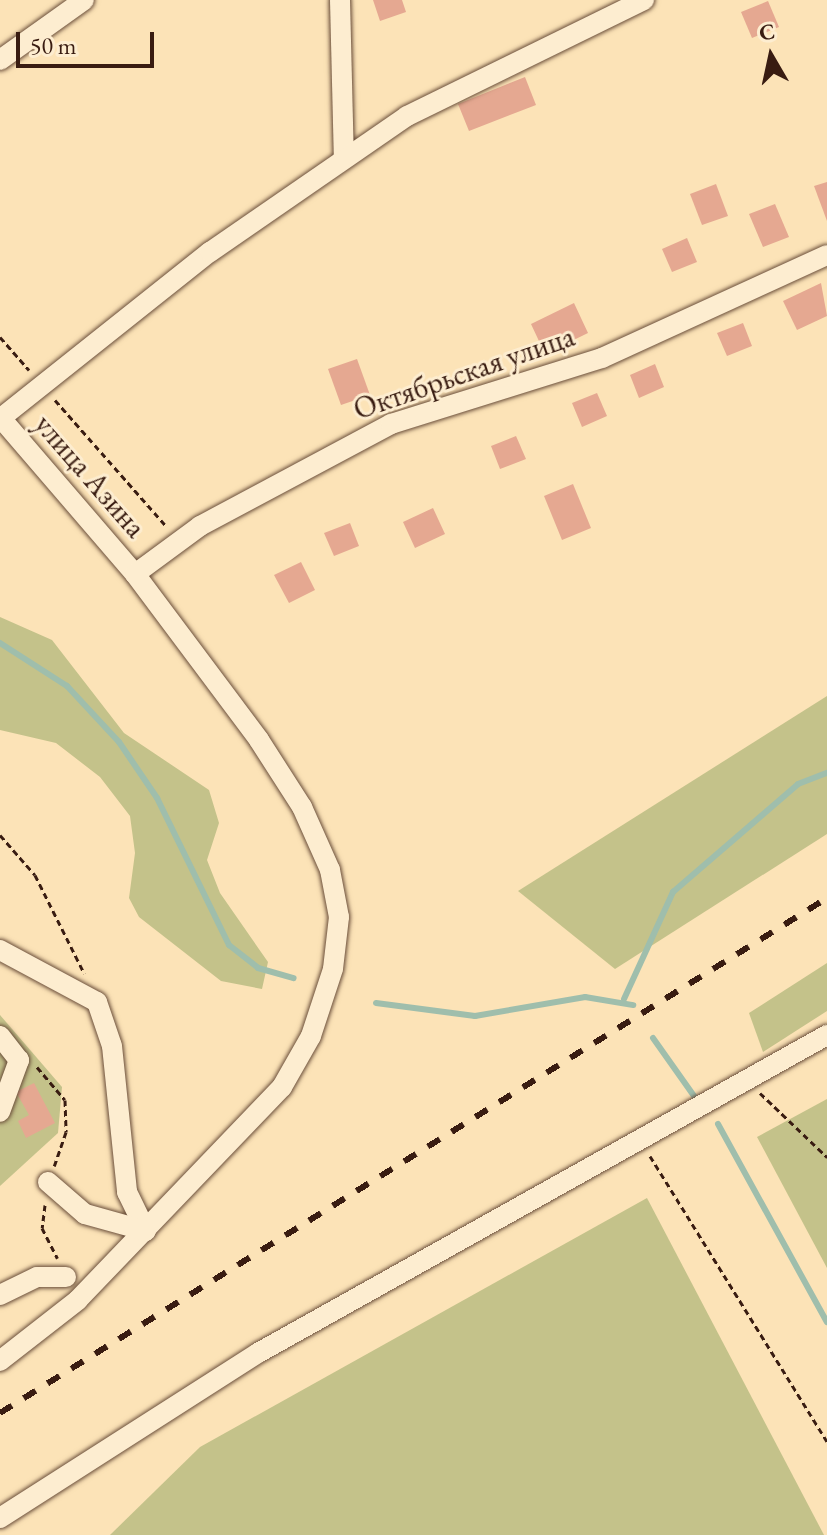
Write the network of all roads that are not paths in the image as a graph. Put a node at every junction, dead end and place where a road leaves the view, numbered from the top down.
1 (84, 0) edge
2 (340, 0) edge
3 (644, 0) edge
4 (0, 60) edge
5 (344, 159) junction
6 (827, 255) edge
7 (0, 418) edge
8 (135, 574) junction
9 (0, 950) edge
10 (827, 1035) edge
11 (0, 1036) edge
12 (0, 1112) edge
13 (48, 1182) dead end
14 (146, 1231) junction
15 (66, 1277) dead end
16 (0, 1295) edge
17 (0, 1361) edge
18 (0, 1518) edge

1 - 4 street
2 - 5 street
3 - 5 street
5 - 7 street
6 - 8 street, Октябрьская улица
7 - 8 street, улица Азина
8 - 14 street, улица Азина
9 - 14 street
10 - 18 street
11 - 12 street
13 - 14 street
14 - 17 street, улица Азина
15 - 16 street

